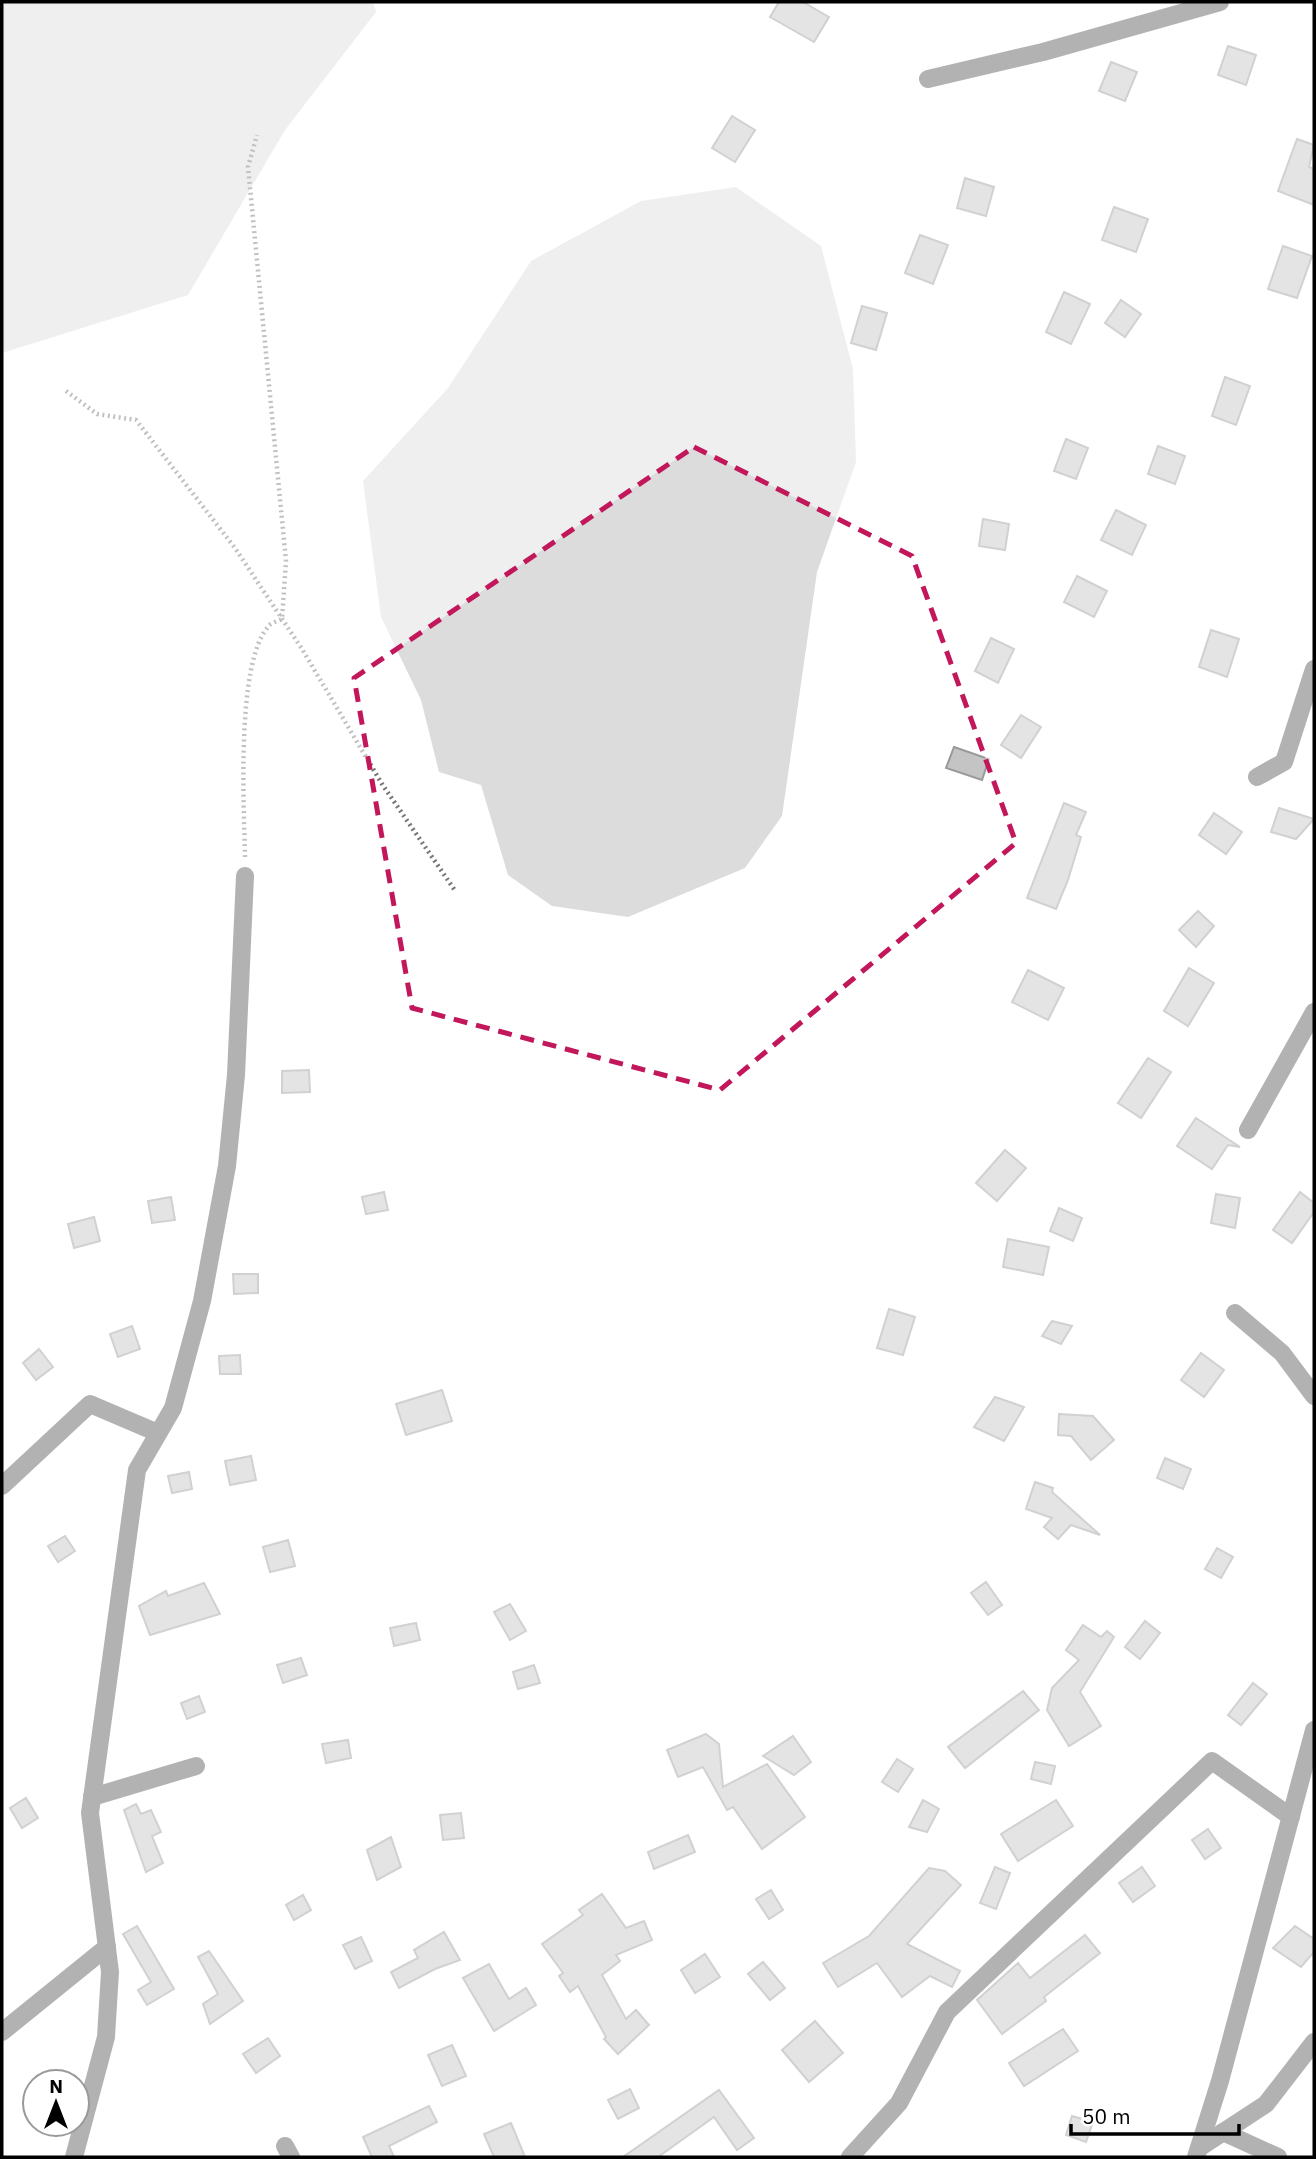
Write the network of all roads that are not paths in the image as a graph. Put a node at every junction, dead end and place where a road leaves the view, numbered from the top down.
1 (1220, 2) edge
2 (928, 79) dead end
3 (1314, 669) edge
4 (1257, 777) dead end
5 (246, 876) road end
6 (1314, 1012) edge
7 (1248, 1130) dead end
8 (1235, 1313) dead end
9 (1314, 1396) edge
10 (158, 1433) junction
11 (2, 1486) edge
12 (1314, 1730) edge
13 (196, 1766) dead end
14 (92, 1797) junction
15 (1291, 1817) junction
16 (107, 1947) junction
17 (2, 2032) edge
18 (1314, 2042) edge
19 (1223, 2132) junction
20 (1198, 2153) edge
21 (74, 2157) edge
22 (850, 2157) edge
23 (1278, 2157) edge

1 - 2 street
3 - 4 street
5 - 10 street
6 - 7 street
8 - 9 street
10 - 11 street
10 - 14 street
12 - 15 street
13 - 14 street
14 - 16 street
15 - 20 street
15 - 22 street
16 - 17 street
16 - 21 street
18 - 19 street
19 - 20 street
19 - 23 street

